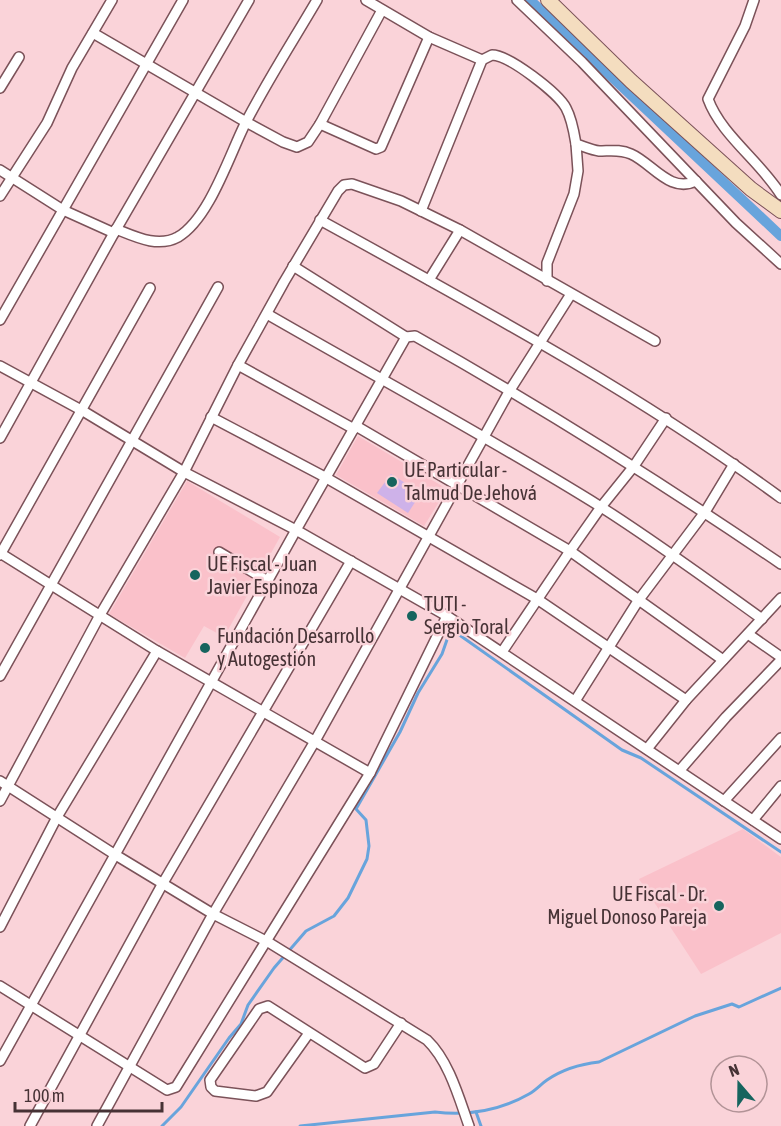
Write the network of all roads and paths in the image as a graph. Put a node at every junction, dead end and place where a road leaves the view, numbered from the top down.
1 (112, 0) edge
2 (183, 0) edge
3 (249, 0) edge
4 (317, 0) edge
5 (366, 0) edge
6 (517, 0) edge
7 (548, 0) edge
8 (754, 0) edge
9 (382, 9) junction
10 (93, 33) junction
11 (429, 38) junction
12 (19, 57) dead end
13 (482, 60) junction
14 (147, 66) junction
15 (0, 88) edge
16 (195, 94) junction
17 (246, 122) junction
18 (320, 124) junction
19 (576, 144) junction
20 (0, 170) edge
21 (11, 176) junction
22 (696, 181) junction
23 (781, 195) edge
24 (0, 196) edge
25 (63, 210) junction
26 (421, 211) junction
27 (781, 211) edge
28 (320, 220) junction
29 (459, 230) junction
30 (115, 231) junction
31 (781, 264) edge
32 (293, 266) junction
33 (429, 280) junction
34 (547, 280) junction
35 (218, 287) dead end
36 (150, 288) dead end
37 (571, 294) junction
38 (267, 314) junction
39 (0, 320) edge
40 (406, 337) junction
41 (655, 341) dead end
42 (540, 342) junction
43 (238, 365) junction
44 (0, 366) edge
45 (380, 379) junction
46 (32, 383) junction
47 (510, 390) junction
48 (83, 411) junction
49 (211, 417) junction
50 (666, 418) junction
51 (355, 427) junction
52 (484, 437) junction
53 (0, 438) edge
54 (132, 441) junction
55 (734, 464) junction
56 (634, 466) junction
57 (184, 472) junction
58 (325, 477) junction
59 (457, 486) junction
60 (781, 498) edge
61 (601, 507) junction
62 (705, 512) junction
63 (296, 530) junction
64 (428, 538) junction
65 (570, 551) junction
66 (219, 552) dead end
67 (0, 554) edge
68 (673, 554) junction
69 (351, 561) junction
70 (781, 564) edge
71 (268, 581) junction
72 (52, 587) junction
73 (399, 588) junction
74 (781, 598) edge
75 (537, 599) junction
76 (638, 601) junction
77 (100, 615) junction
78 (447, 616) junction
79 (762, 619) junction
80 (748, 634) junction
81 (609, 646) junction
82 (157, 651) junction
83 (502, 652) junction
84 (781, 658) edge
85 (723, 660) junction
86 (0, 676) edge
87 (212, 682) junction
88 (686, 700) junction
89 (575, 701) junction
90 (264, 712) junction
91 (781, 738) edge
92 (315, 741) junction
93 (647, 749) junction
94 (680, 770) junction
95 (370, 773) junction
96 (4, 783) edge
97 (781, 786) edge
98 (0, 801) edge
99 (724, 801) junction
100 (57, 817) junction
101 (753, 820) junction
102 (781, 839) edge
103 (114, 854) junction
104 (163, 883) junction
105 (213, 914) junction
106 (0, 927) edge
107 (268, 942) junction
108 (0, 986) edge
109 (32, 1005) junction
110 (401, 1023) junction
111 (309, 1033) junction
112 (80, 1035) junction
113 (0, 1061) edge
114 (130, 1066) junction
115 (30, 1126) edge
116 (97, 1126) edge
117 (469, 1126) edge

1 - 10 street
2 - 14 street
3 - 16 street
4 - 17 street
5 - 9 street
6 - 22 street
7 - 27 street
8 - 23 street
9 - 11 street
9 - 18 street
10 - 14 street
10 - 21 street
11 - 13 street
11 - 18 street
12 - 15 street
13 - 19 street
13 - 26 street
14 - 16 street
14 - 25 street
16 - 17 street
16 - 30 street
17 - 18 street
17 - 30 street
19 - 22 street
19 - 34 street
20 - 21 street
21 - 24 street
21 - 25 street
22 - 31 street
25 - 30 street
25 - 39 street
26 - 28 street
26 - 29 street
28 - 32 street
28 - 33 street
29 - 33 street
29 - 34 street
30 - 46 street
32 - 38 street
32 - 40 street
33 - 42 street
34 - 37 street
35 - 54 street
36 - 48 street
37 - 41 street
37 - 42 street
38 - 43 street
38 - 45 street
40 - 45 street
40 - 47 street
42 - 47 street
42 - 50 street
43 - 49 street
43 - 51 street
44 - 46 street
45 - 51 street
45 - 52 street
46 - 48 street
46 - 53 street
47 - 52 street
47 - 56 street
48 - 54 street
48 - 67 street
49 - 57 street
49 - 58 street
50 - 55 street
50 - 56 street
51 - 58 street
51 - 59 street
52 - 59 street
52 - 61 street
54 - 57 street
54 - 72 street
55 - 60 street
55 - 62 street
56 - 61 street
56 - 62 street
57 - 63 street
57 - 77 street
58 - 63 street
58 - 64 street
59 - 64 street
59 - 65 street
61 - 65 street
61 - 68 street
62 - 68 street
62 - 70 street
63 - 69 street
63 - 71 street
64 - 73 street
64 - 75 street
65 - 75 street
65 - 76 street
66 - 71 street
67 - 72 street
68 - 76 street
68 - 79 street
69 - 73 street
69 - 90 street
71 - 87 street
72 - 77 street
72 - 86 street
73 - 78 street
73 - 92 street
74 - 79 street
75 - 81 street
75 - 83 street
76 - 81 street
76 - 85 street
77 - 82 street
77 - 96 street
78 - 83 street
78 - 95 street
79 - 80 street
80 - 84 street
80 - 85 street
81 - 88 street
81 - 89 street
82 - 87 street
82 - 100 street
83 - 89 street
84 - 94 street
85 - 88 street
87 - 90 street
87 - 103 street
88 - 93 street
89 - 93 street
90 - 92 street
90 - 104 street
91 - 99 street
92 - 95 street
92 - 105 street
93 - 94 street
94 - 99 street
95 - 107 street
96 - 98 street
96 - 100 street
97 - 101 street
99 - 101 street
100 - 103 street
100 - 106 street
101 - 102 street
103 - 104 street
103 - 109 street
104 - 105 street
104 - 112 street
105 - 107 street
105 - 114 street
107 - 110 street
107 - 114 street
108 - 109 street
109 - 112 street
109 - 113 street
110 - 111 street
110 - 117 street
111 - 111 street
112 - 114 street
112 - 115 street
114 - 116 street

